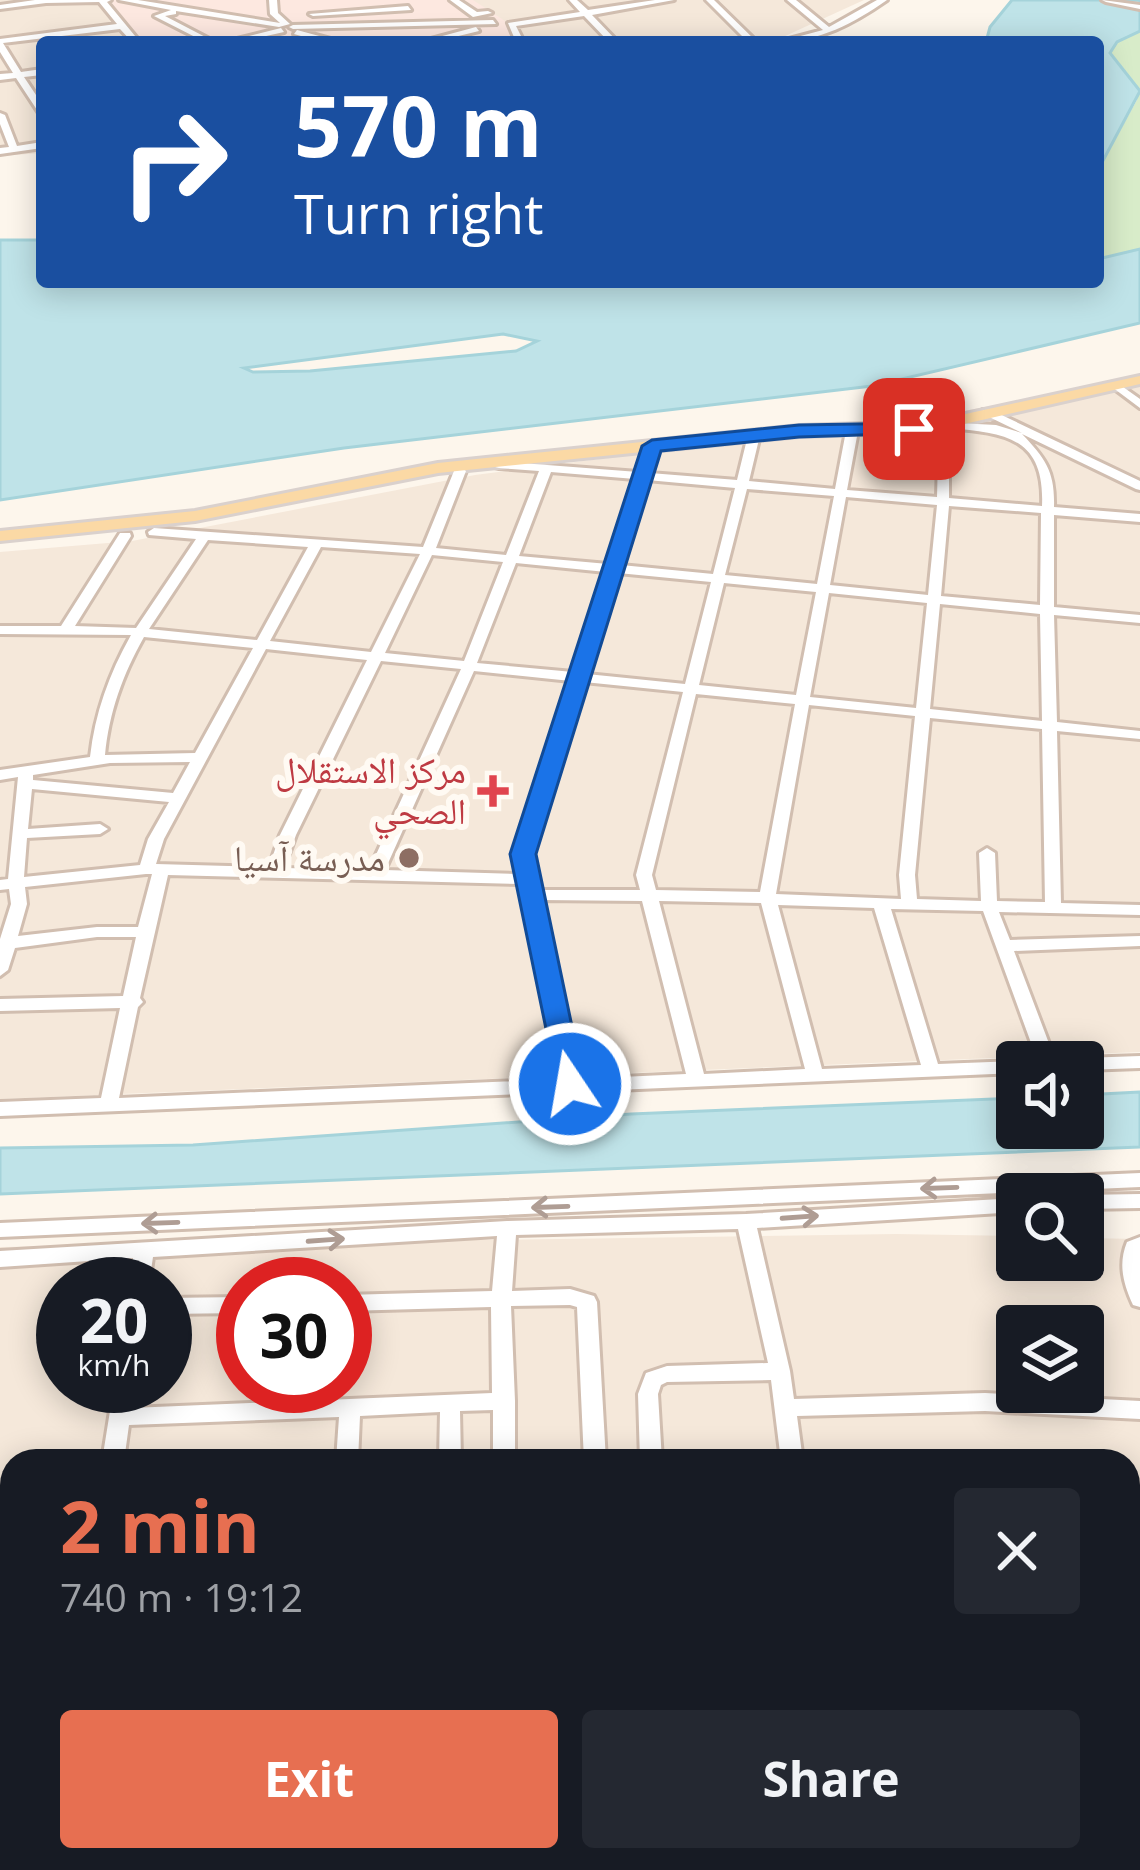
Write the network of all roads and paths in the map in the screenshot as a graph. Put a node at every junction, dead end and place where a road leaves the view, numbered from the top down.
1 (57, 0) edge
2 (123, 0) edge
3 (195, 0) edge
4 (273, 0) edge
5 (340, 0) edge
6 (454, 0) edge
7 (471, 0) edge
8 (573, 0) edge
9 (670, 0) edge
10 (710, 0) edge
11 (791, 0) edge
12 (1106, 0) edge
13 (33, 1) edge
14 (47, 1) edge
15 (105, 2) edge
16 (873, 2) edge
17 (408, 4) edge
18 (0, 6) edge
19 (361, 6) edge
20 (1140, 7) edge
21 (182, 10) junction
22 (586, 13) junction
23 (314, 14) junction
24 (493, 20) junction
25 (416, 24) junction
26 (513, 24) junction
27 (360, 25) junction
28 (123, 26) junction
29 (286, 27) junction
30 (829, 31) junction
31 (306, 35) junction
32 (59, 36) edge
33 (70, 36) edge
34 (131, 36) edge
35 (199, 36) edge
36 (252, 36) edge
37 (303, 36) edge
38 (310, 36) edge
39 (423, 36) edge
40 (444, 36) edge
41 (518, 36) edge
42 (608, 36) edge
43 (747, 36) edge
44 (808, 36) edge
45 (36, 40) edge
46 (0, 43) edge
47 (36, 73) edge
48 (20, 75) junction
49 (0, 77) edge
50 (36, 101) edge
51 (1, 115) edge
52 (36, 146) edge
53 (14, 149) junction
54 (0, 151) edge
55 (1140, 380) edge
56 (1116, 385) junction
57 (1140, 406) edge
58 (987, 412) junction
59 (943, 424) junction
60 (852, 430) junction
61 (754, 435) junction
62 (652, 446) junction
63 (499, 464) junction
64 (468, 469) junction
65 (546, 469) junction
66 (644, 477) junction
67 (743, 486) junction
68 (1140, 486) edge
69 (842, 495) junction
70 (943, 504) junction
71 (1048, 513) junction
72 (1140, 518) edge
73 (154, 532) junction
74 (0, 536) edge
75 (125, 536) junction
76 (204, 536) junction
77 (317, 542) junction
78 (0, 548) edge
79 (428, 551) junction
80 (513, 560) junction
81 (614, 570) junction
82 (718, 581) junction
83 (824, 591) junction
84 (934, 601) junction
85 (1047, 611) junction
86 (1140, 619) edge
87 (67, 627) junction
88 (0, 630) edge
89 (141, 632) junction
90 (262, 644) junction
91 (376, 656) junction
92 (469, 666) junction
93 (579, 678) junction
94 (692, 688) junction
95 (803, 699) junction
96 (923, 712) junction
97 (1050, 725) junction
98 (1140, 735) edge
99 (201, 757) junction
100 (135, 758) junction
101 (98, 760) junction
102 (0, 775) edge
103 (25, 777) junction
104 (117, 793) junction
105 (178, 798) junction
106 (0, 829) edge
107 (100, 829) dead end
108 (21, 830) junction
109 (987, 853) dead end
110 (154, 869) junction
111 (276, 869) junction
112 (376, 872) junction
113 (9, 884) edge
114 (528, 887) junction
115 (649, 896) junction
116 (768, 898) junction
117 (881, 903) junction
118 (909, 904) junction
119 (989, 906) junction
120 (1053, 908) junction
121 (1140, 910) edge
122 (146, 932) junction
123 (1140, 941) edge
124 (4, 944) edge
125 (1004, 946) junction
126 (0, 970) edge
127 (134, 1001) junction
128 (0, 1005) edge
129 (1039, 1041) edge
130 (1140, 1062) edge
131 (1104, 1063) edge
132 (996, 1068) edge
133 (931, 1070) junction
134 (815, 1075) junction
135 (696, 1079) junction
136 (570, 1084) junction
137 (109, 1104) junction
138 (0, 1109) edge
139 (1140, 1180) edge
140 (1140, 1201) edge
141 (1104, 1202) edge
142 (996, 1206) edge
143 (254, 1220) junction
144 (746, 1221) junction
145 (507, 1228) junction
146 (0, 1230) edge
147 (1140, 1244) edge
148 (256, 1245) junction
149 (144, 1253) junction
150 (143, 1257) edge
151 (0, 1258) edge
152 (1140, 1299) edge
153 (501, 1301) junction
154 (372, 1303) edge
155 (780, 1371) junction
156 (505, 1401) junction
157 (450, 1404) junction
158 (785, 1408) junction
159 (372, 1409) edge
160 (1140, 1410) edge
161 (120, 1413) edge
162 (251, 1413) edge
163 (350, 1413) edge
164 (119, 1417) junction
165 (115, 1449) edge
166 (348, 1449) edge
167 (449, 1449) edge
168 (504, 1449) edge
169 (594, 1449) edge
170 (650, 1449) edge
171 (790, 1449) edge

1 - 14 street
2 - 21 street
3 - 21 street
4 - 29 street
5 - 23 street
6 - 24 street
7 - 24 street
8 - 22 street
9 - 22 street
10 - 43 street
11 - 30 street
12 - 20 street
13 - 14 street
13 - 18 street
13 - 32 street
14 - 15 street
15 - 28 street
16 - 30 street
17 - 19 street
17 - 25 street
19 - 23 street
19 - 27 street
21 - 29 street
21 - 35 street
22 - 26 street
22 - 42 street
23 - 29 street
24 - 25 street
24 - 26 street
24 - 40 street
25 - 27 street
25 - 39 street
26 - 41 street
27 - 29 street
28 - 33 street
28 - 34 street
29 - 31 street
29 - 36 street
30 - 44 street
31 - 37 street
31 - 38 street
45 - 46 street
46 - 48 street
47 - 48 street
48 - 49 street
48 - 50 street
51 - 53 street
52 - 53 street
53 - 54 street
55 - 56 main road
56 - 57 street
56 - 58 main road
58 - 59 main road
58 - 68 street
59 - 60 main road
59 - 70 street
59 - 71 street
60 - 61 main road
60 - 69 street
61 - 62 main road
61 - 67 street
62 - 63 main road
62 - 66 street
63 - 64 main road
63 - 65 street
64 - 73 main road
64 - 74 main road
64 - 79 street
65 - 66 street
65 - 80 street
66 - 67 street
66 - 81 street
67 - 69 street
67 - 82 street
69 - 70 street
69 - 83 street
70 - 71 street
70 - 84 street
71 - 72 street
71 - 85 street
73 - 75 main road
73 - 76 street
75 - 78 main road
75 - 87 street
76 - 77 street
76 - 89 street
77 - 79 street
77 - 90 street
79 - 80 street
79 - 91 street
80 - 81 street
80 - 92 street
81 - 82 street
81 - 93 street
82 - 83 street
82 - 94 street
83 - 84 street
83 - 95 street
84 - 85 street
84 - 96 street
85 - 86 street
85 - 97 street
87 - 88 street
87 - 89 street
89 - 90 street
89 - 101 street
90 - 91 street
90 - 99 street
91 - 92 street
91 - 111 street
92 - 93 street
92 - 112 street
93 - 94 street
93 - 114 street
94 - 95 street
94 - 115 street
95 - 96 street
95 - 116 street
96 - 97 street
96 - 118 street
97 - 98 street
97 - 120 street
99 - 100 street
99 - 105 street
100 - 101 street
100 - 104 street
101 - 103 street
102 - 103 street
103 - 104 street
103 - 108 street
104 - 105 street
105 - 110 street
106 - 108 street
107 - 108 street
108 - 113 street
109 - 119 street
110 - 111 street
110 - 113 street
110 - 122 street
111 - 112 street
112 - 114 street
113 - 124 street
114 - 115 street
114 - 136 street
115 - 116 street
115 - 135 street
116 - 117 street
116 - 134 street
117 - 118 street
117 - 133 street
118 - 119 street
119 - 120 street
119 - 125 street
120 - 121 street
122 - 124 street
122 - 127 street
123 - 125 street
124 - 126 street
125 - 129 street
127 - 128 street
127 - 137 street
130 - 131 street
132 - 133 street
133 - 134 street
134 - 135 street
135 - 136 street
136 - 137 street
137 - 138 street
139 -> 143 street
140 - 141 street
144 -> 142 street
143 -> 146 street
143 - 148 street
144 - 145 street
144 - 155 street
148 -> 145 street
145 - 153 street
147 - 152 street
148 - 149 street
149 - 150 street
149 - 151 street
153 - 154 street
153 - 156 street
153 - 169 street
155 - 158 street
155 - 170 street
156 - 157 street
156 - 168 street
157 - 159 street
157 - 167 street
158 - 160 street
158 - 171 street
161 - 164 street
162 - 164 street
163 - 166 street
164 - 165 street

